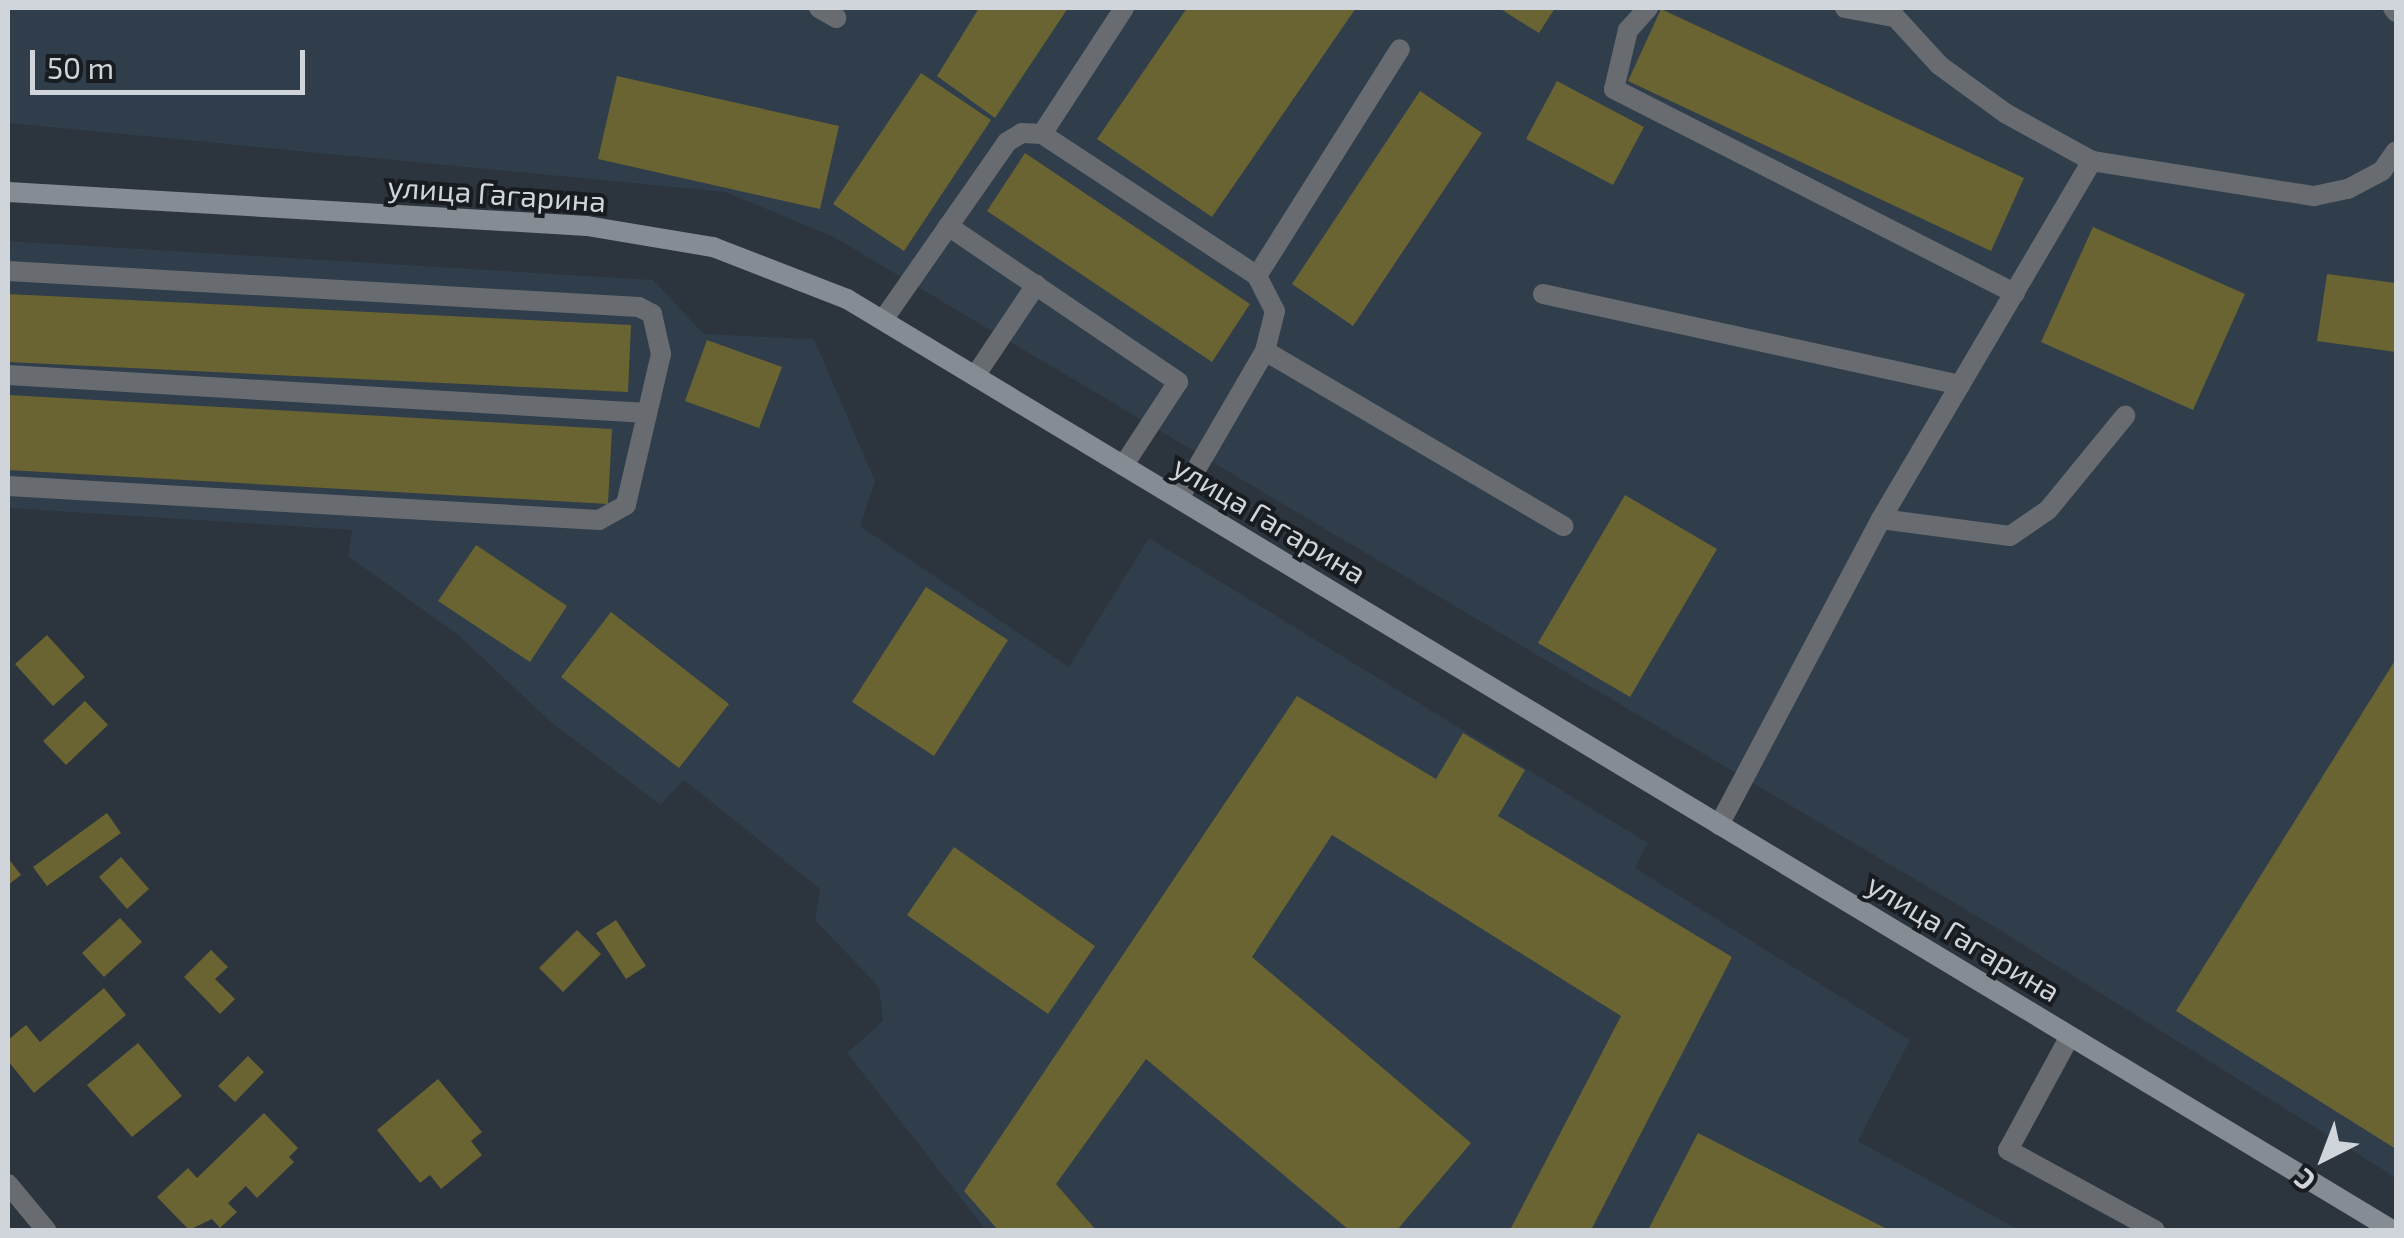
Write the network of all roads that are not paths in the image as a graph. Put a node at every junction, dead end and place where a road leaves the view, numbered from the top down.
1 (1124, 8) edge
2 (1648, 8) edge
3 (1845, 8) edge
4 (1890, 12) edge
5 (1400, 49) dead end
6 (1042, 134) junction
7 (2396, 151) edge
8 (2092, 161) junction
9 (8, 192) edge
10 (948, 226) junction
11 (8, 271) edge
12 (1258, 276) junction
13 (1036, 285) junction
14 (2014, 292) junction
15 (1543, 294) dead end
16 (882, 320) junction
17 (1265, 351) junction
18 (8, 375) edge
19 (975, 376) junction
20 (1960, 385) junction
21 (648, 412) junction
22 (2126, 416) dead end
23 (1123, 466) junction
24 (8, 486) edge
25 (1179, 500) junction
26 (1882, 519) junction
27 (1562, 526) dead end
28 (1719, 825) junction
29 (2070, 1036) junction
30 (8, 1184) edge
31 (46, 1230) edge
32 (2155, 1230) edge
33 (2392, 1230) edge

1 - 6 street
2 - 14 street
3 - 4 street
4 - 8 street
5 - 12 street
6 - 10 street
6 - 12 street
7 - 8 street
8 - 14 street
9 - 16 street, улица Гагарина
10 - 13 street
10 - 16 street
11 - 21 street
12 - 17 street
13 - 19 street
13 - 23 street
14 - 20 street
15 - 20 street
16 - 19 street, улица Гагарина
17 - 25 street
17 - 27 street
18 - 21 street
19 - 23 street, улица Гагарина
20 - 26 street
21 - 24 street
22 - 26 street
23 - 25 street, улица Гагарина
25 - 28 street, улица Гагарина
26 - 28 street
28 - 29 street, улица Гагарина
29 - 32 street
29 - 33 street, улица Гагарина
30 - 31 street

